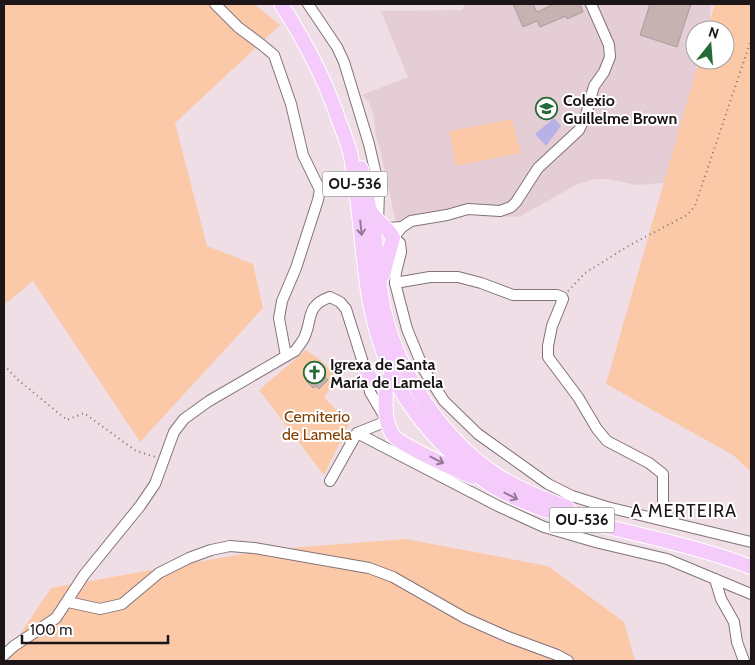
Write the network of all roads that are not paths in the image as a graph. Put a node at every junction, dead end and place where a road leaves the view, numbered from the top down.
1 (214, 4) edge
2 (281, 4) edge
3 (291, 4) edge
4 (308, 4) edge
5 (591, 4) edge
6 (387, 226) junction
7 (375, 242) junction
8 (395, 283) junction
9 (378, 301) junction
10 (286, 356) junction
11 (365, 369) junction
12 (393, 377) junction
13 (387, 421) junction
14 (432, 427) junction
15 (357, 433) junction
16 (405, 451) junction
17 (330, 481) dead end
18 (495, 481) junction
19 (677, 524) junction
20 (751, 542) edge
21 (751, 557) edge
22 (751, 566) edge
23 (716, 579) junction
24 (751, 594) edge
25 (68, 602) junction
26 (4, 655) edge
27 (568, 661) edge
28 (744, 661) edge

1 - 10 street
2 -> 9 main road, OU-536
3 - 6 main road, OU-536
4 - 6 street
5 - 6 street
6 - 7 main road, OU-536
6 - 7 main road
6 - 8 street
6 - 9 main road
7 - 9 main road, OU-536
8 - 19 street
8 - 19 street
9 - 12 main road
9 - 12 main road, OU-536
9 - 18 main road, OU-536
10 - 11 street
10 - 25 street
11 - 12 main road
11 - 13 street
12 - 13 main road
12 - 14 main road, OU-536
13 - 15 street
13 - 16 main road
14 - 16 main road
14 - 18 main road
15 - 16 street
15 - 17 street
16 -> 18 main road
16 - 23 street
18 - 21 main road, OU-536
18 -> 22 main road, OU-536
19 - 20 street
23 - 24 street
23 - 28 street
25 - 26 street
25 - 27 street

